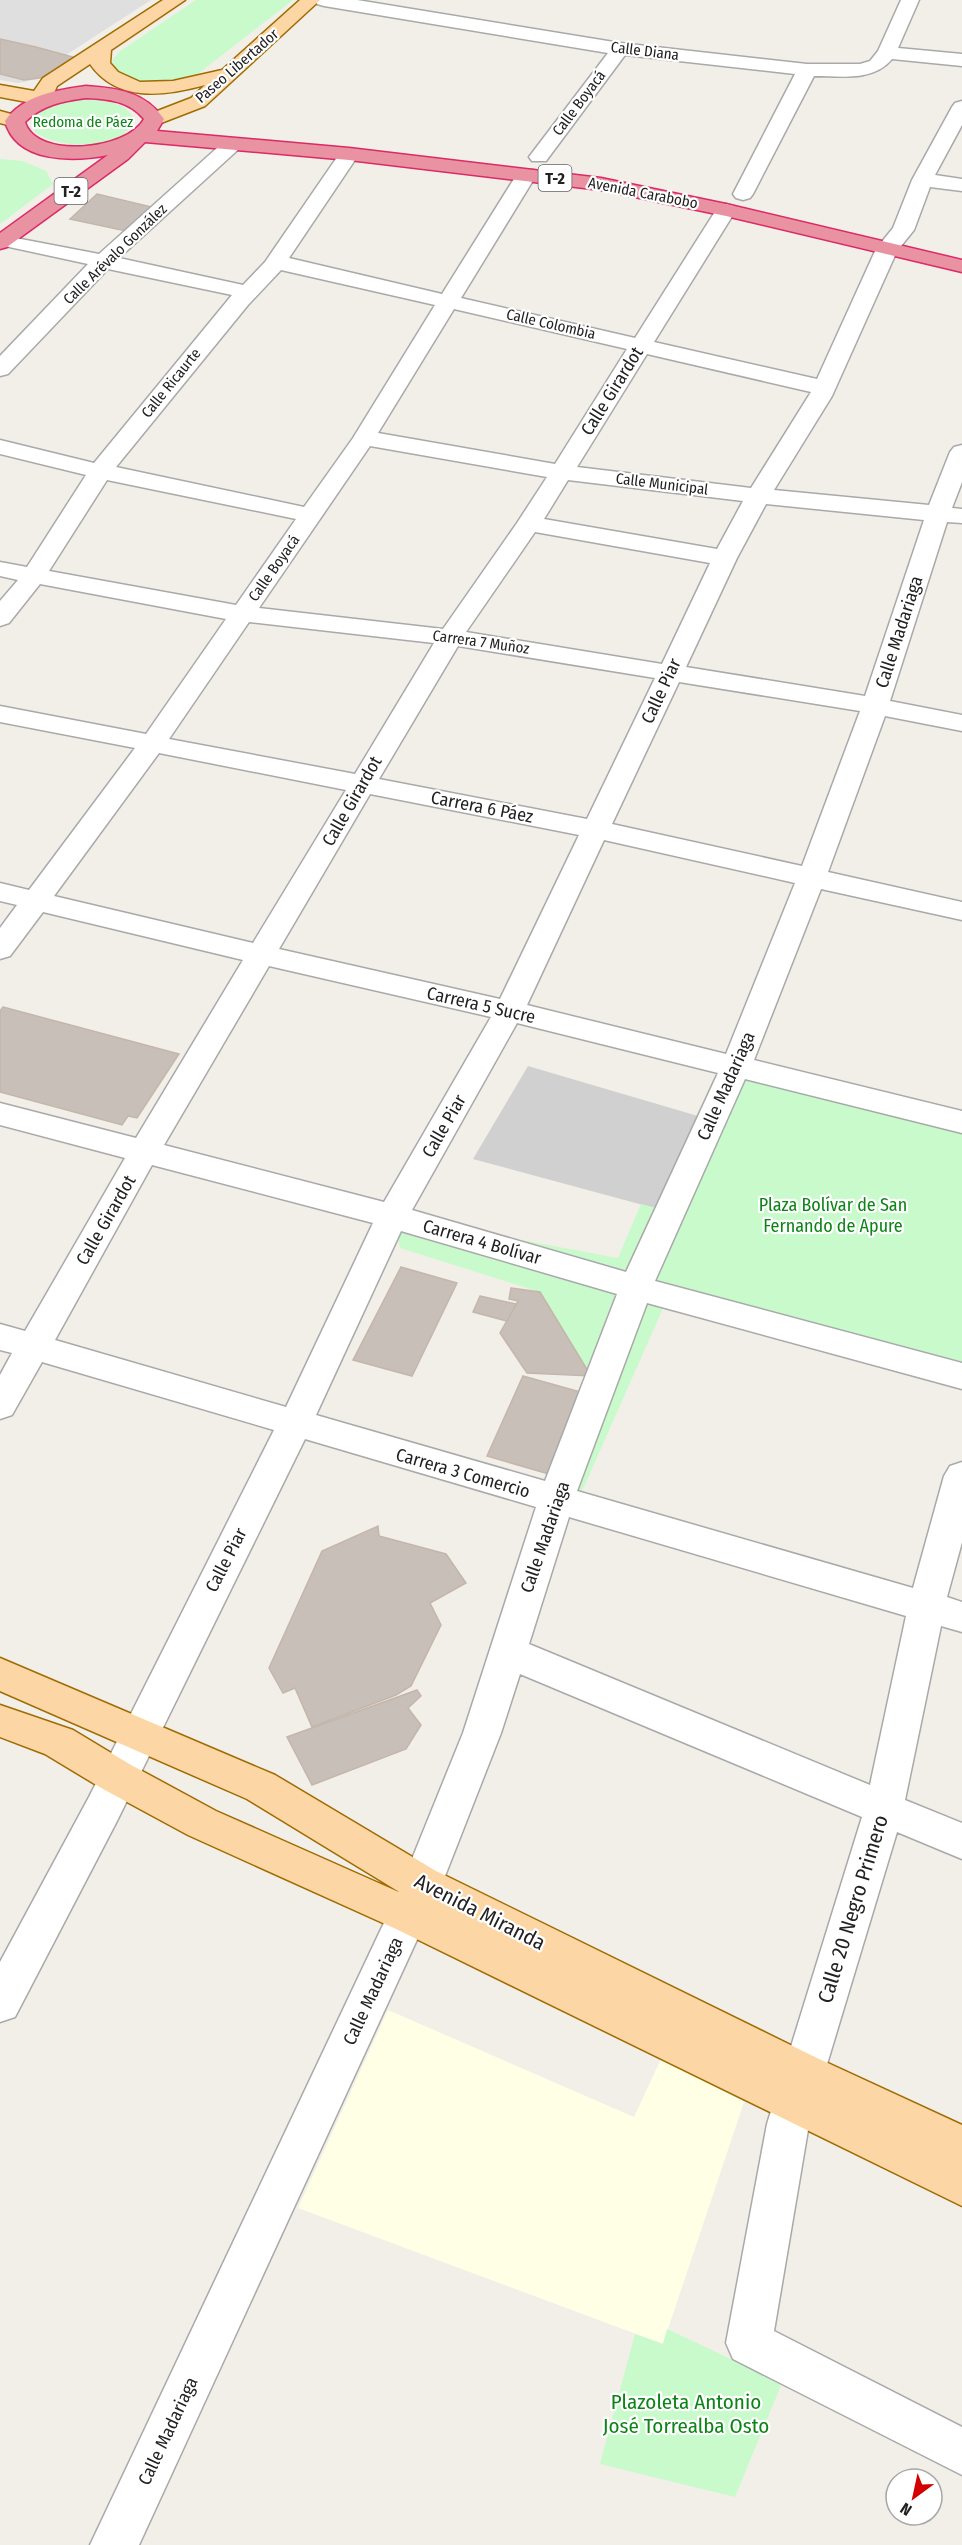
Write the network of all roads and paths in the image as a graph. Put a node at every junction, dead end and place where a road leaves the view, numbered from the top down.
1 (176, 0) edge
2 (311, 0) edge
3 (324, 0) edge
4 (910, 0) edge
5 (620, 48) junction
6 (102, 49) junction
7 (887, 53) junction
8 (962, 60) edge
9 (807, 70) junction
10 (232, 71) junction
11 (0, 91) edge
12 (43, 99) junction
13 (962, 107) edge
14 (154, 118) junction
15 (5, 121) edge
16 (140, 136) junction
17 (234, 143) junction
18 (443, 146) dead end
19 (11, 153) dead end
20 (349, 154) junction
21 (528, 162) junction
22 (922, 180) junction
23 (962, 184) edge
24 (766, 199) dead end
25 (58, 200) junction
26 (735, 202) junction
27 (898, 234) junction
28 (2, 242) edge
29 (276, 261) junction
30 (102, 262) junction
31 (962, 266) edge
32 (247, 292) junction
33 (448, 301) junction
34 (640, 345) junction
35 (0, 369) edge
36 (825, 388) junction
37 (364, 438) junction
38 (0, 447) edge
39 (962, 452) edge
40 (100, 471) junction
41 (560, 472) junction
42 (758, 495) junction
43 (950, 514) edge
44 (310, 515) junction
45 (529, 524) junction
46 (725, 558) junction
47 (0, 569) edge
48 (33, 577) junction
49 (242, 614) junction
50 (0, 618) edge
51 (450, 636) junction
52 (670, 672) junction
53 (875, 706) junction
54 (0, 714) edge
55 (962, 723) edge
56 (153, 743) junction
57 (363, 783) junction
58 (597, 830) junction
59 (811, 879) junction
60 (0, 892) edge
61 (36, 900) junction
62 (962, 911) edge
63 (0, 949) edge
64 (262, 956) junction
65 (509, 1011) junction
66 (736, 1066) junction
67 (0, 1114) edge
68 (962, 1122) edge
69 (145, 1150) junction
70 (392, 1216) junction
71 (636, 1287) junction
72 (0, 1337) edge
73 (33, 1348) junction
74 (962, 1376) edge
75 (0, 1406) edge
76 (295, 1424) junction
77 (962, 1476) edge
78 (556, 1500) junction
79 (944, 1612) edge
80 (507, 1652) junction
81 (0, 1674) edge
82 (0, 1721) edge
83 (139, 1734) junction
84 (117, 1777) junction
85 (885, 1809) junction
86 (962, 1841) edge
87 (415, 1900) junction
88 (0, 2003) edge
89 (798, 2087) junction
90 (962, 2147) edge
91 (962, 2185) edge
92 (962, 2452) edge
93 (114, 2545) edge

1 - 6 main road
2 - 10 main road, Paseo Libertador
3 - 5 street, Calle Diana
4 - 7 street
5 - 9 street, Calle Diana
5 - 21 street, Calle Boyacá
6 - 10 main road
6 - 12 main road
7 - 8 street
7 - 9 street, Calle Diana
9 - 26 street, Calle Girardot
10 - 14 main road, Paseo Libertador
11 - 12 main road
12 - 14 highway, T-2
12 - 15 highway, T-2
13 - 22 street, Calle Piar
14 - 16 highway, T-2
14 - 18 highway
15 - 16 highway, T-2
16 - 17 highway, Avenida Carabobo / T-2
16 - 25 highway, T-2
17 - 20 highway, Avenida Carabobo / T-2
17 - 30 street, Calle Arévalo González
19 - 25 highway
20 - 21 highway, Avenida Carabobo / T-2
20 - 29 street, Calle Ricaurte
21 - 26 highway, Avenida Carabobo / T-2
21 - 33 street, Calle Boyacá
22 - 23 street
22 - 27 street, Calle Piar
24 - 26 highway, Avenida Carabobo / T-2
25 - 28 highway, T-2
26 - 27 highway, Avenida Carabobo / T-2
26 - 34 street, Calle Girardot
27 - 31 highway, Avenida Carabobo / T-2
27 - 36 street, Calle Piar
28 - 30 street
29 - 32 street, Calle Ricaurte
29 - 33 street, Calle Colombia
30 - 32 street
30 - 35 street, Calle Arévalo González
32 - 40 street, Calle Ricaurte
33 - 34 street, Calle Colombia
33 - 37 street, Calle Boyacá
34 - 36 street, Calle Colombia
34 - 41 street, Calle Girardot
36 - 42 street, Calle Piar
37 - 41 street, Calle Municipal
37 - 44 street, Calle Boyacá
38 - 40 street
39 - 43 street, Calle Madariaga
40 - 44 street
40 - 48 street, Calle Ricaurte
41 - 42 street, Calle Municipal
41 - 45 street, Calle Girardot
42 - 43 street, Calle Municipal
42 - 46 street, Calle Piar
43 - 53 street, Calle Madariaga
44 - 49 street, Calle Boyacá
45 - 46 street
45 - 51 street, Calle Girardot
46 - 52 street, Calle Piar
47 - 48 street, Carrera 7 Muñoz
48 - 49 street, Carrera 7 Muñoz
48 - 50 street, Calle Ricaurte
49 - 51 street, Carrera 7 Muñoz
49 - 56 street, Calle Boyacá
51 - 52 street, Carrera 7 Muñoz
51 - 57 street, Calle Girardot
52 - 53 street, Carrera 7 Muñoz
52 - 58 street, Calle Piar
53 - 55 street, Carrera 7 Muñoz
53 - 59 street, Calle Madariaga
54 - 56 street, Carrera 6 Páez
56 - 57 street, Carrera 6 Páez
56 - 61 street, Calle Boyacá
57 - 58 street, Carrera 6 Páez
57 - 64 street, Calle Girardot
58 - 59 street, Carrera 6 Páez
58 - 65 street, Calle Piar
59 - 62 street, Carrera 6 Páez
59 - 66 street, Calle Madariaga
60 - 61 street, Carrera 5 Sucre
61 - 63 street, Calle Boyacá
61 - 64 street, Carrera 5 Sucre
64 - 65 street, Carrera 5 Sucre
64 - 69 street, Calle Girardot
65 - 66 street, Carrera 5 Sucre
65 - 70 street, Calle Piar
66 - 68 street, Carrera 5 Sucre
66 - 71 street, Calle Madariaga
67 - 69 street, Carrera 4 Bolívar
69 - 70 street, Carrera 4 Bolívar
69 - 73 street, Calle Girardot
70 - 71 street, Carrera 4 Bolívar
70 - 76 street, Calle Piar
71 - 74 street, Carrera 4 Bolívar
71 - 78 street, Calle Madariaga
72 - 73 street, Carrera 3 Comercio
73 - 75 street, Calle Girardot
73 - 76 street, Carrera 3 Comercio
76 - 78 street, Carrera 3 Comercio
76 - 83 street, Calle Piar
77 - 79 street, Calle 20 Negro Primero
78 - 79 street, Carrera 3 Comercio
78 - 80 street, Calle Madariaga
79 - 85 street, Calle 20 Negro Primero
80 - 85 street
80 - 87 street, Calle Madariaga
81 - 83 main road, Avenida Miranda
82 - 84 main road, Avenida Miranda
83 - 84 street, Calle Piar
83 - 87 main road, Avenida Miranda
84 - 87 main road, Avenida Miranda
84 - 88 street, Calle Piar
85 - 86 street
85 - 89 street, Calle 20 Negro Primero
87 - 89 main road, Avenida Miranda
87 - 93 street, Calle Madariaga
89 - 90 main road, Avenida Miranda
89 - 91 main road, Avenida Miranda
89 - 92 street, Calle 20 Negro Primero

